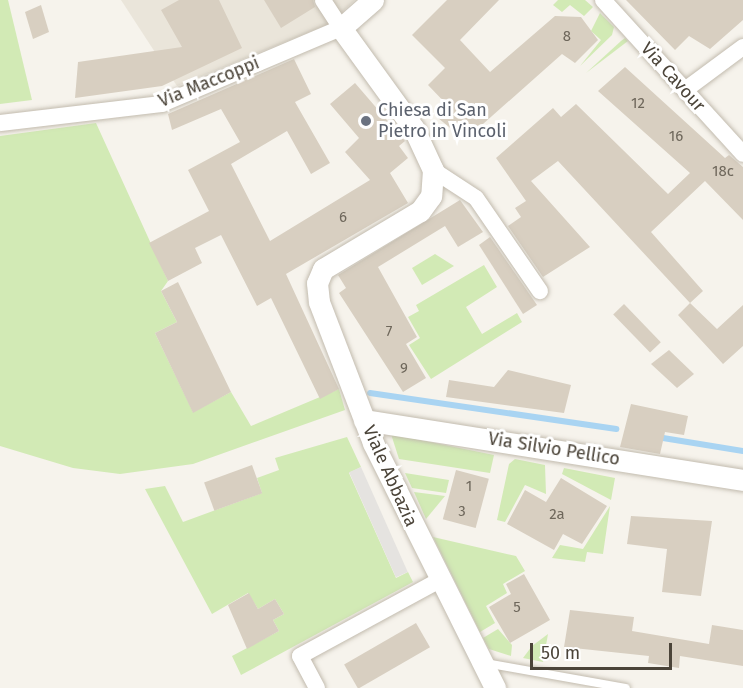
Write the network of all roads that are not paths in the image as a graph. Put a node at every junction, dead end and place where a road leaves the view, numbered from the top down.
1 (323, 0) edge
2 (373, 0) edge
3 (603, 0) edge
4 (341, 28) junction
5 (743, 47) edge
6 (685, 90) junction
7 (0, 123) edge
8 (743, 154) edge
9 (434, 170) junction
10 (540, 291) dead end
11 (364, 420) junction
12 (743, 480) edge
13 (438, 581) junction
14 (482, 662) junction
15 (317, 688) edge
16 (495, 688) edge
17 (626, 688) edge

1 - 4 street
2 - 4 street
3 - 6 street, Via Cavour
4 - 7 street, Via Maccoppi
4 - 9 street
5 - 6 street
6 - 8 street, Via Cavour
9 - 10 street
9 - 11 street, Viale Abbazia
11 - 12 street, Via Silvio Pellico
11 - 13 street, Viale Abbazia
13 - 14 street, Viale Abbazia
13 - 15 street
14 - 16 street, Viale Abbazia
14 - 17 lane

